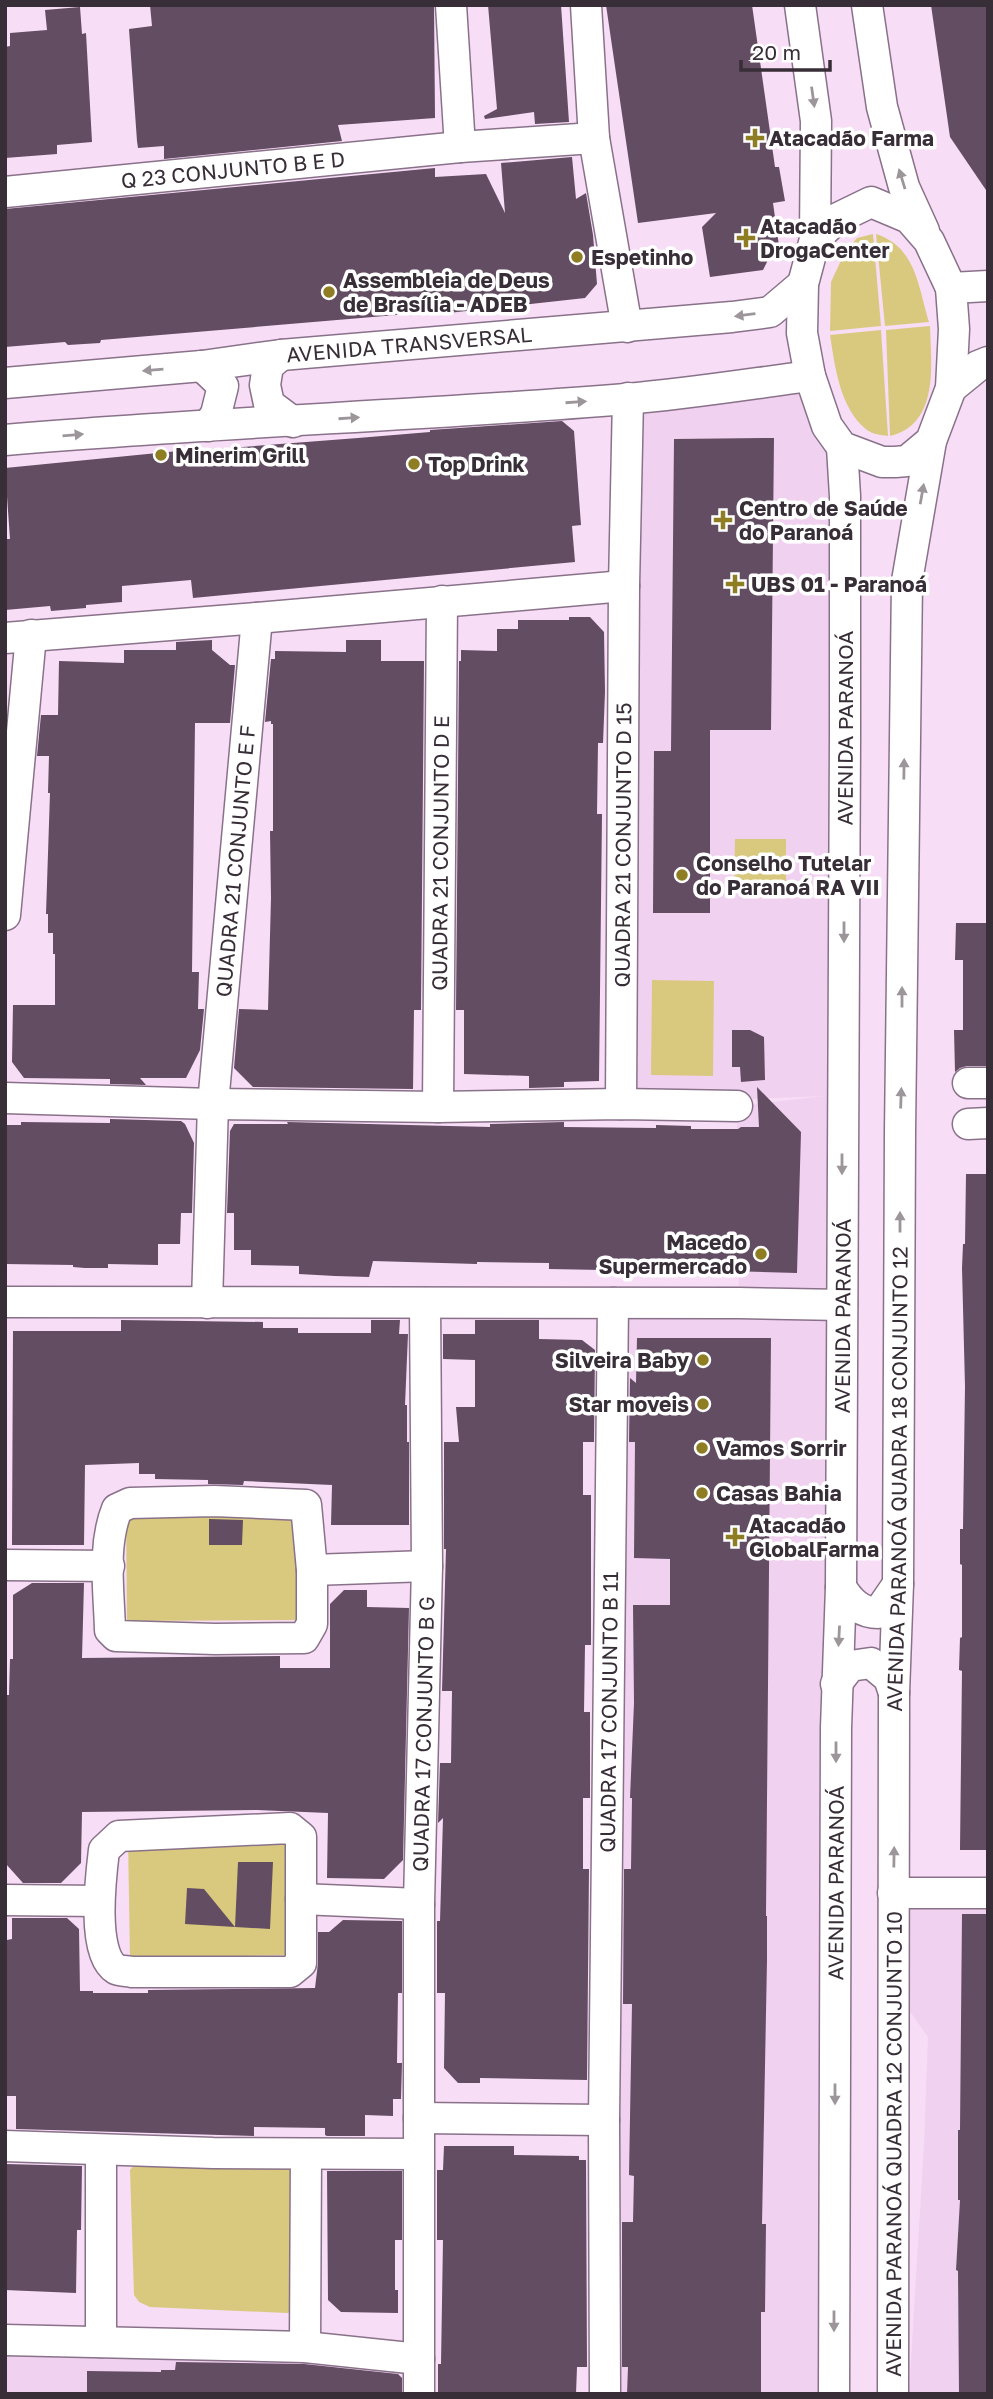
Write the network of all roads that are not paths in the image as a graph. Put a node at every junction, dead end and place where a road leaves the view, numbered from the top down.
1 (451, 5) edge
2 (586, 5) edge
3 (800, 5) edge
4 (867, 5) edge
5 (594, 138) junction
6 (460, 147) junction
7 (5, 192) edge
8 (815, 239) junction
9 (929, 241) junction
10 (803, 284) junction
11 (988, 286) edge
12 (951, 288) junction
13 (627, 327) junction
14 (281, 355) junction
15 (988, 362) edge
16 (202, 366) junction
17 (810, 376) junction
18 (5, 383) edge
19 (951, 388) junction
20 (628, 398) junction
21 (293, 422) junction
22 (208, 425) junction
23 (5, 440) edge
24 (931, 441) junction
25 (842, 447) junction
26 (624, 586) junction
27 (442, 601) junction
28 (257, 618) junction
29 (18, 636) edge
30 (5, 915) edge
31 (5, 1098) edge
32 (213, 1104) junction
33 (621, 1104) junction
34 (737, 1106) dead end
35 (438, 1107) junction
36 (5, 1302) edge
37 (207, 1303) junction
38 (425, 1303) junction
39 (613, 1303) junction
40 (842, 1305) junction
41 (5, 1565) edge
42 (109, 1566) junction
43 (427, 1566) junction
44 (312, 1570) junction
45 (898, 1584) junction
46 (841, 1587) junction
47 (836, 1684) junction
48 (894, 1693) junction
49 (893, 1893) junction
50 (988, 1894) edge
51 (301, 1899) junction
52 (5, 1900) edge
53 (99, 1901) junction
54 (419, 1904) junction
55 (419, 2119) junction
56 (604, 2120) junction
57 (5, 2146) edge
58 (102, 2150) junction
59 (306, 2154) junction
60 (418, 2154) junction
61 (5, 2340) edge
62 (101, 2342) junction
63 (305, 2347) junction
64 (419, 2359) junction
65 (419, 2394) edge
66 (605, 2394) edge
67 (834, 2394) edge
68 (893, 2394) edge

1 - 6 street
2 - 5 street
3 -> 8 street
9 -> 4 street
5 - 6 street, Q 23 CONJUNTO B E D
5 - 13 street
6 - 7 street, Q 23 CONJUNTO B E D
8 - 9 street
8 - 10 street
9 - 12 street
10 -> 13 street, AVENIDA TRANSVERSAL
10 - 17 street
11 - 12 street
12 - 19 street
13 - 14 street, AVENIDA TRANSVERSAL
14 - 16 street, AVENIDA TRANSVERSAL
14 - 21 street
15 - 19 street
16 -> 18 street, AVENIDA TRANSVERSAL
16 - 22 street
17 - 20 street
17 - 25 street
19 - 24 street
21 -> 20 street
20 - 26 street, QUADRA 21 CONJUNTO D 15
21 - 22 street
23 -> 22 street
24 - 25 street
45 -> 24 street, AVENIDA PARANOÁ QUADRA 18 CONJUNTO 12
25 -> 40 street, AVENIDA PARANOÁ
26 - 27 street
26 - 33 street, QUADRA 21 CONJUNTO D 15
27 - 28 street
27 - 35 street, QUADRA 21 CONJUNTO D E
28 - 29 street
28 - 32 street, QUADRA 21 CONJUNTO E F
29 - 30 street
31 - 32 street
32 - 35 street
32 - 37 street, QUADRA 21 CONJUNTO E F
33 - 34 street
33 - 35 street
36 - 37 street
37 - 38 street
38 - 39 street
38 - 43 street, QUADRA 17 CONJUNTO B G
39 - 40 street
39 - 56 street, QUADRA 17 CONJUNTO B 11
40 - 46 street, AVENIDA PARANOÁ
41 - 42 street
42 - 44 street
42 - 44 street
43 - 44 street
43 - 54 street, QUADRA 17 CONJUNTO B G
45 - 46 street
45 - 48 street, AVENIDA PARANOÁ QUADRA 18 CONJUNTO 12
46 -> 47 street, AVENIDA PARANOÁ
47 - 48 street
47 -> 67 street, AVENIDA PARANOÁ
49 -> 48 street, AVENIDA PARANOÁ QUADRA 18 CONJUNTO 12
49 - 50 street
49 - 68 street, AVENIDA PARANOÁ QUADRA 12 CONJUNTO 10
51 - 53 street
51 - 53 street
51 - 54 street
52 - 53 street
54 - 55 street, QUADRA 17 CONJUNTO B G
55 - 56 street
55 - 60 street, QUADRA 17 CONJUNTO B G
56 - 66 street, QUADRA 17 CONJUNTO B 11
57 - 58 street
58 - 59 street
58 - 62 street
59 - 60 street
59 - 63 street
60 - 64 street, QUADRA 17 CONJUNTO B G
61 - 62 street
62 - 63 street
63 - 64 street
64 - 65 street, QUADRA 17 CONJUNTO B G

